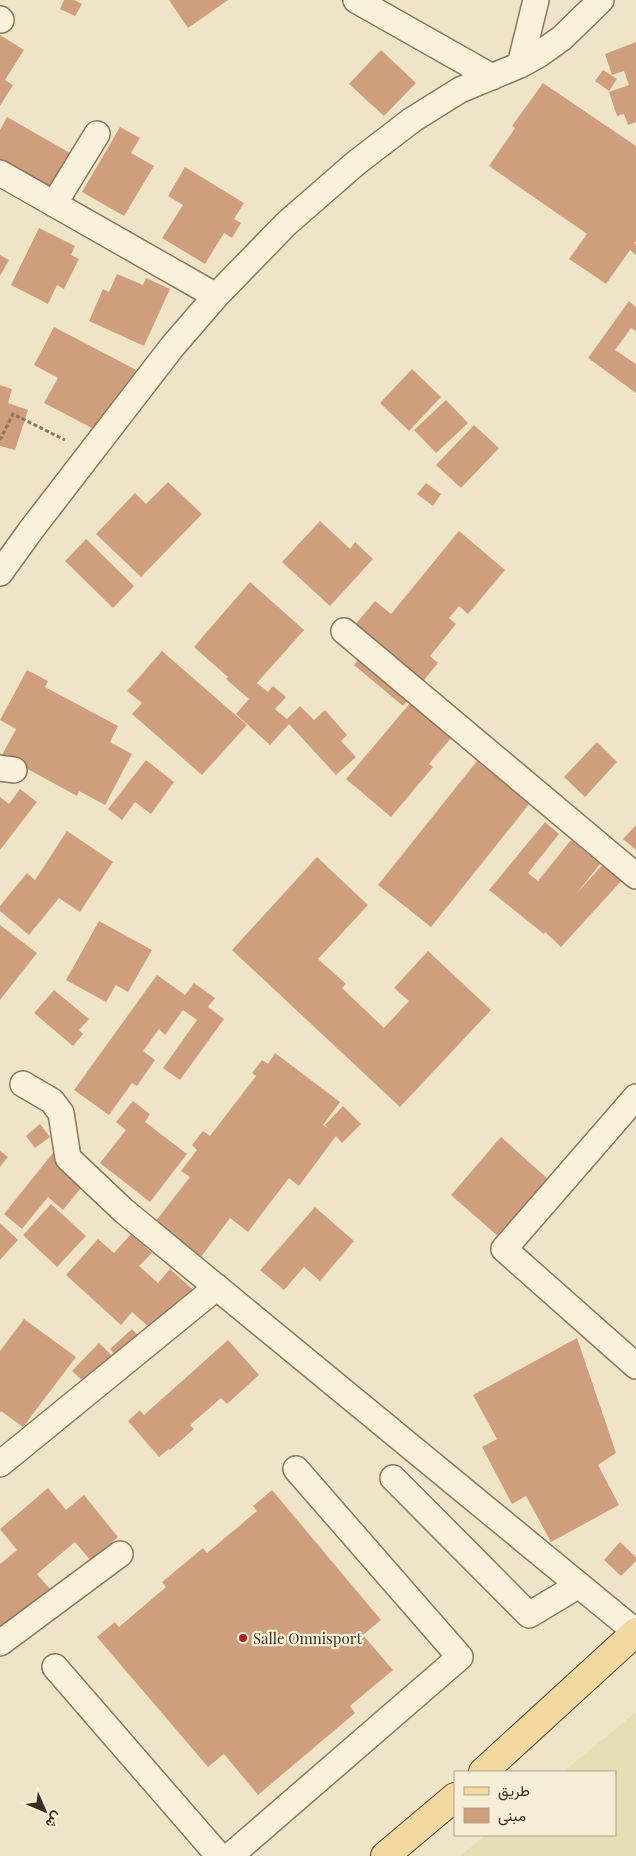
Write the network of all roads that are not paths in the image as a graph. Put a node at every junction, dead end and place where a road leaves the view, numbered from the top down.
1 (356, 0) edge
2 (536, 0) edge
3 (601, 0) edge
4 (520, 65) junction
5 (492, 77) junction
6 (97, 134) dead end
7 (0, 173) edge
8 (54, 204) junction
9 (216, 296) junction
10 (0, 574) edge
11 (344, 631) dead end
12 (636, 876) edge
13 (22, 1084) dead end
14 (636, 1097) edge
15 (217, 1287) junction
16 (636, 1366) edge
17 (0, 1464) edge
18 (296, 1469) dead end
19 (393, 1478) dead end
20 (120, 1554) dead end
21 (579, 1585) junction
22 (636, 1632) edge
23 (0, 1643) edge
24 (55, 1667) dead end
25 (484, 1771) edge
26 (454, 1798) edge
27 (219, 1856) edge
28 (230, 1856) edge
29 (385, 1856) edge

1 - 5 street
2 - 4 street
3 - 4 street
4 - 5 street
5 - 9 street
6 - 8 street
7 - 8 street
8 - 9 street
9 - 10 street
11 - 12 street
13 - 15 street
14 - 16 street
15 - 17 street
15 - 21 street
18 - 28 street
19 - 21 street
20 - 23 street
21 - 22 street
22 - 25 main road
24 - 27 street
26 - 29 main road

